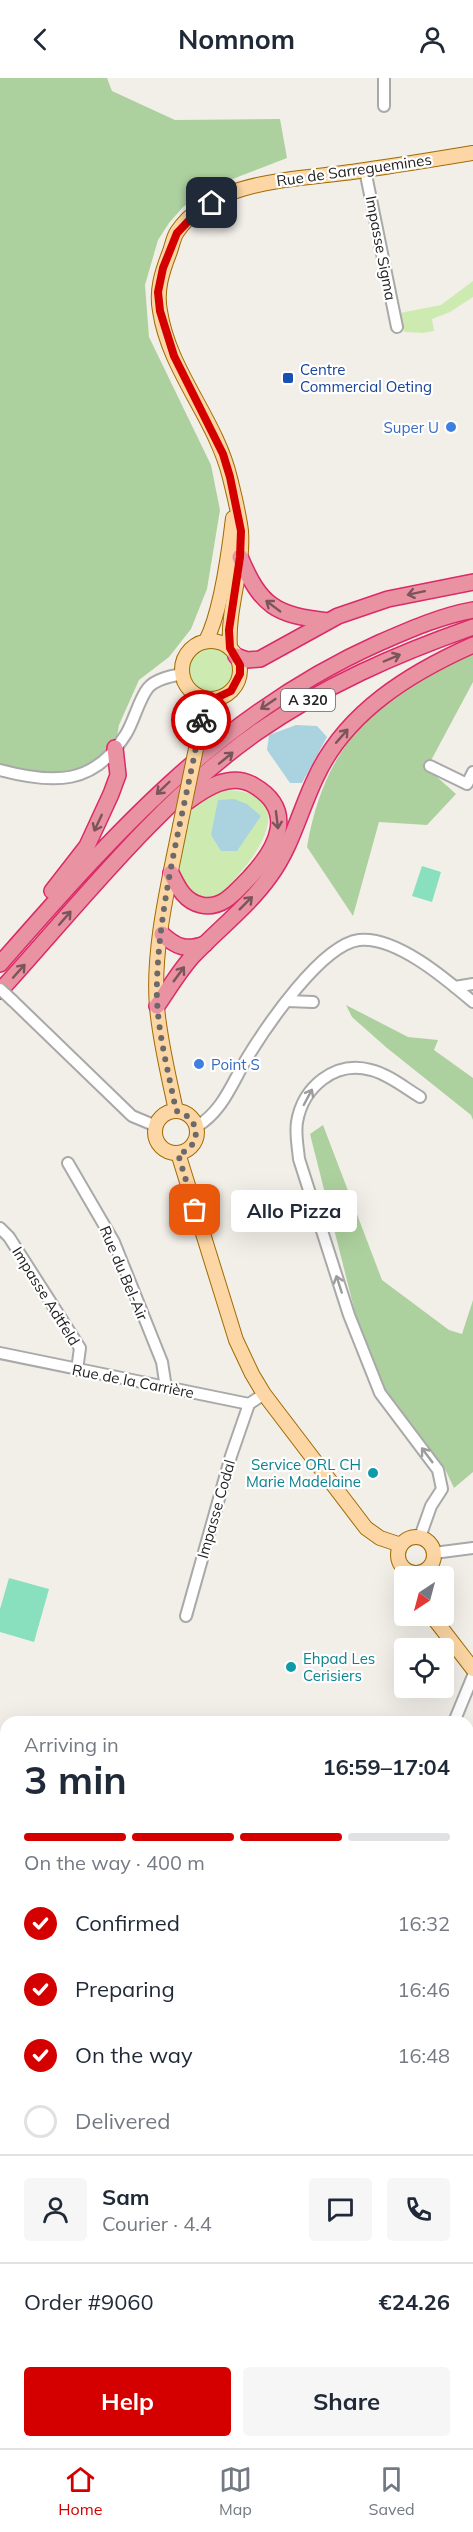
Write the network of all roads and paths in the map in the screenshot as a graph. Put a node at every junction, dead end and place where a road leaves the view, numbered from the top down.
1 (384, 78) edge
2 (384, 106) dead end
3 (473, 153) edge
4 (365, 170) junction
5 (397, 327) dead end
6 (234, 555) junction
7 (473, 582) edge
8 (473, 610) edge
9 (328, 621) junction
10 (473, 627) edge
11 (206, 641) junction
12 (473, 645) edge
13 (233, 652) junction
14 (182, 674) junction
15 (205, 699) junction
16 (115, 747) junction
17 (430, 766) dead end
18 (0, 770) edge
19 (473, 772) edge
20 (165, 809) junction
21 (171, 873) junction
22 (162, 934) junction
23 (18, 944) junction
24 (205, 944) junction
25 (0, 964) edge
26 (473, 984) edge
27 (300, 985) junction
28 (455, 987) junction
29 (4, 994) edge
30 (287, 1000) junction
31 (473, 1002) edge
32 (157, 1006) junction
33 (420, 1097) dead end
34 (176, 1111) junction
35 (156, 1126) junction
36 (196, 1126) junction
37 (178, 1154) junction
38 (68, 1163) dead end
39 (0, 1228) edge
40 (0, 1353) edge
41 (77, 1370) junction
42 (166, 1388) junction
43 (264, 1394) junction
44 (249, 1404) junction
45 (420, 1537) junction
46 (401, 1545) junction
47 (473, 1548) edge
48 (434, 1553) junction
49 (404, 1566) edge
50 (430, 1566) edge
51 (186, 1616) dead end
52 (440, 1626) edge
53 (473, 1669) edge
54 (473, 1676) edge
55 (456, 1716) edge

1 - 2 street
3 - 4 main road, Rue de Sarreguemines
4 - 5 street, Impasse Sigma
4 - 6 main road, Rue de Sarreguemines
9 -> 6 highway
6 - 11 main road
6 - 13 main road
7 -> 9 highway
8 -> 23 highway, A 320
9 - 13 highway
20 -> 10 highway, A 320
11 - 13 main road
11 - 14 main road
24 -> 12 highway
13 - 15 main road
14 - 15 main road
14 - 16 street
15 - 21 main road, bridge
16 - 18 street
16 -> 23 highway
17 - 19 street
20 -> 21 highway
29 -> 20 highway, A 320
21 - 22 main road
22 - 24 highway
22 - 32 main road
23 - 25 highway, A 320
32 -> 24 highway
26 - 28 street
27 - 28 street
27 - 30 street
27 - 30 street
28 - 31 street
29 - 35 street
30 - 36 street
32 - 34 main road
45 -> 33 street
34 - 35 main road
34 - 36 main road
35 - 37 main road
36 - 37 main road
37 - 43 main road
38 - 42 street, Rue du Bel-Air
39 - 41 street, Impasse Adtfeld
40 - 41 street, Rue de la Carrière
41 - 42 street, Rue de la Carrière
42 - 44 street, Rue de la Carrière
43 - 44 street
43 - 46 main road
44 - 51 street, Impasse Codal
45 - 46 main road
45 - 48 main road
46 - 49 main road
47 - 48 street
48 - 50 main road
52 - 53 main road
54 - 55 street

